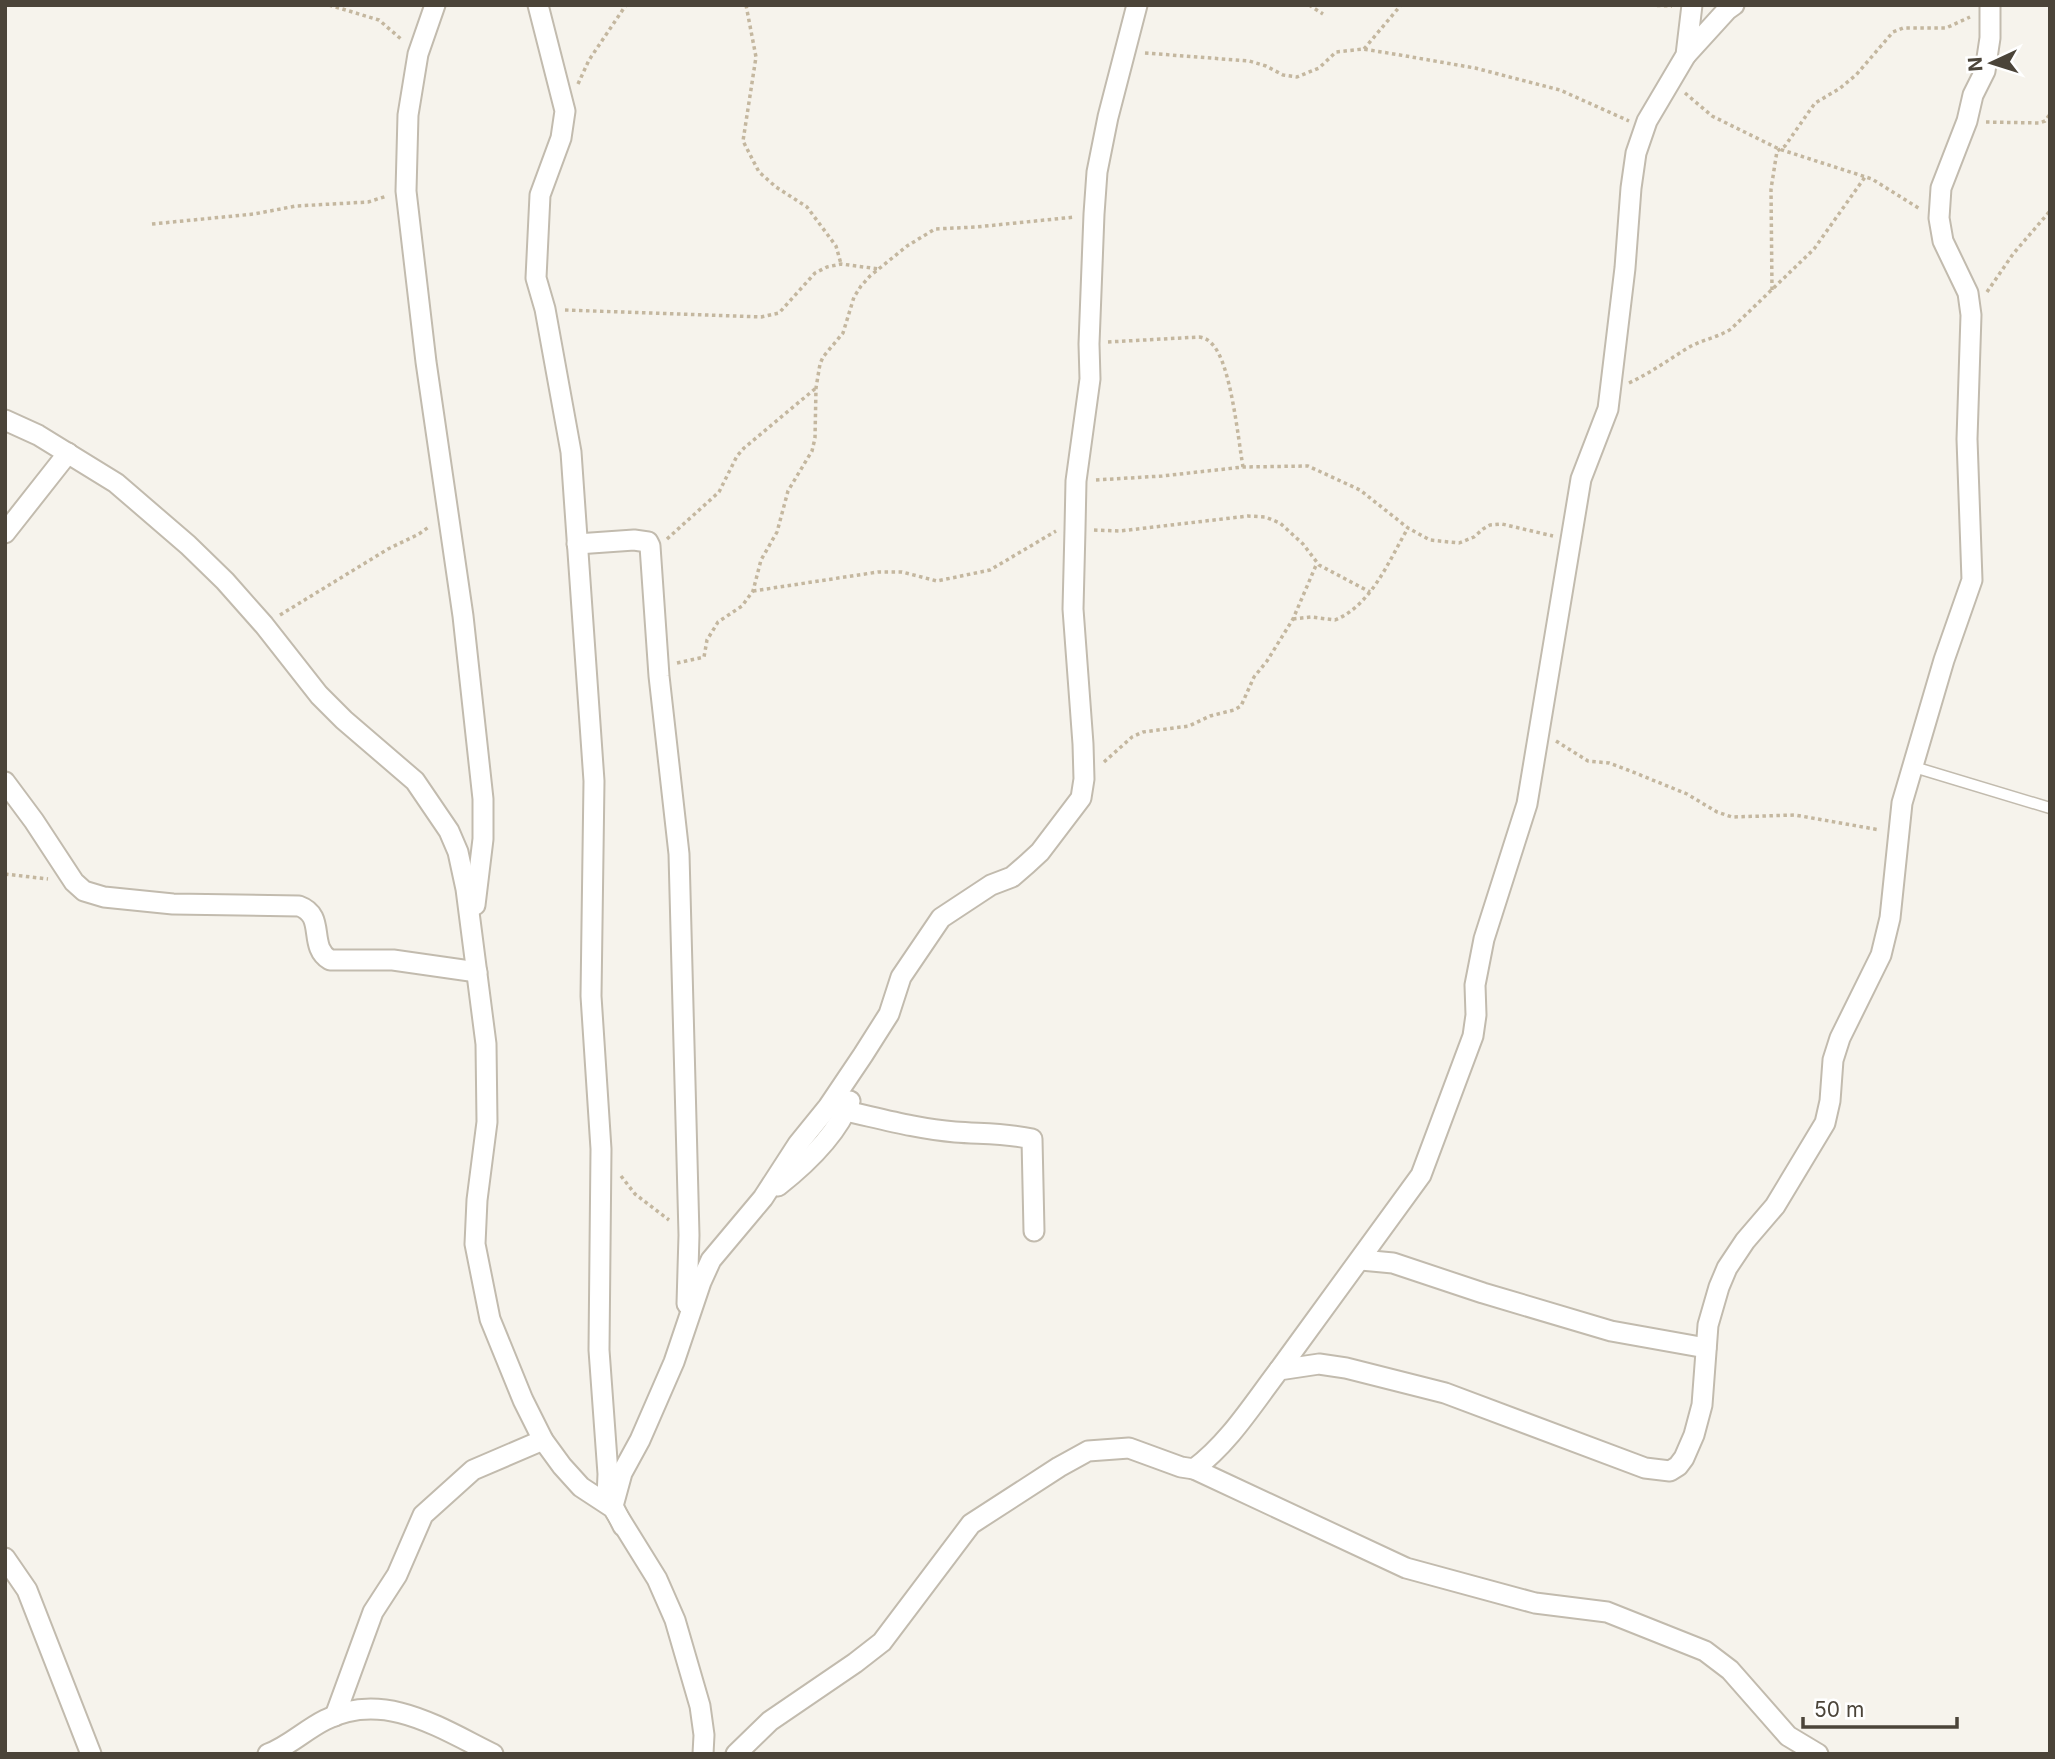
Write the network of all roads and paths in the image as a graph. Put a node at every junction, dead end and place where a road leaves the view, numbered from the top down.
1 (329, 5) edge
2 (435, 5) edge
3 (538, 5) edge
4 (626, 5) edge
5 (746, 5) edge
6 (1137, 5) edge
7 (1309, 5) edge
8 (1401, 5) edge
9 (1643, 5) edge
10 (1734, 5) edge
11 (1990, 5) edge
12 (1692, 6) edge
13 (1323, 14) dead end
14 (1363, 49) junction
15 (1126, 51) junction
16 (418, 54) junction
17 (1686, 55) junction
18 (1670, 80) junction
19 (565, 111) junction
20 (2050, 114) edge
21 (1967, 121) junction
22 (1644, 128) junction
23 (1779, 149) junction
24 (1865, 177) junction
25 (406, 191) junction
26 (2050, 211) edge
27 (1094, 215) junction
28 (1940, 222) junction
29 (152, 224) dead end
30 (841, 264) junction
31 (879, 269) junction
32 (1772, 290) junction
33 (545, 309) junction
34 (1971, 315) junction
35 (1089, 344) junction
36 (816, 388) junction
37 (1611, 390) junction
38 (5, 420) edge
39 (68, 453) junction
40 (1243, 467) junction
41 (1076, 481) junction
42 (447, 511) junction
43 (1075, 524) junction
44 (1408, 528) junction
45 (5, 533) edge
46 (1571, 536) junction
47 (577, 544) junction
48 (650, 546) junction
49 (1317, 563) junction
50 (753, 591) junction
51 (1370, 592) junction
52 (1293, 619) junction
53 (264, 625) junction
54 (659, 676) junction
55 (1540, 731) junction
56 (1914, 766) junction
57 (1084, 779) junction
58 (5, 782) edge
59 (2050, 808) edge
60 (1899, 834) junction
61 (5, 874) edge
62 (74, 882) junction
63 (472, 930) junction
64 (477, 972) junction
65 (863, 1055) junction
66 (846, 1111) junction
67 (620, 1174) dead end
68 (763, 1198) junction
69 (1034, 1231) dead end
70 (689, 1235) junction
71 (1361, 1260) junction
72 (687, 1321) junction
73 (1706, 1348) junction
74 (1279, 1370) junction
75 (543, 1440) junction
76 (1194, 1469) junction
77 (613, 1508) junction
78 (623, 1526) junction
79 (5, 1558) edge
80 (335, 1716) junction
81 (91, 1754) edge
82 (268, 1754) edge
83 (493, 1754) edge
84 (703, 1754) edge
85 (736, 1754) edge
86 (1818, 1754) edge

1 - 16 path
2 - 16 street
3 - 19 street
4 - 19 path
5 - 30 path
6 - 15 street
7 - 13 path
8 - 14 path
9 - 12 path
10 - 17 street
11 - 21 street
11 - 23 path
12 - 17 street
14 - 15 path
14 - 22 path
15 - 27 street
16 - 25 street
17 - 18 street
18 - 22 street
18 - 23 path
19 - 33 street
20 - 21 path
21 - 28 street
22 - 37 street
23 - 24 path
23 - 32 path
24 - 28 path
24 - 32 path
25 - 29 path
25 - 42 street
26 - 34 path
27 - 31 path
27 - 35 street
28 - 34 street
30 - 31 path
30 - 33 path
31 - 36 path
32 - 37 path
33 - 47 street
34 - 56 street
35 - 40 path
35 - 41 street
36 - 48 path
36 - 50 path
37 - 46 street
38 - 39 street
39 - 45 street
39 - 53 street
40 - 41 path
40 - 44 path
41 - 43 street
42 - 53 path
42 - 63 street
43 - 49 path
43 - 50 path
43 - 57 street
44 - 46 path
44 - 51 path
46 - 55 street
47 - 48 street
47 - 77 street
48 - 54 street
49 - 51 path
49 - 52 path
50 - 54 path
51 - 52 path
52 - 57 path
53 - 63 street
54 - 70 street
55 - 60 path
55 - 71 street
56 - 59 lane
56 - 60 street
57 - 65 street
58 - 62 street
60 - 73 street
61 - 62 path
62 - 64 street
63 - 64 street
64 - 75 street
65 - 66 street
65 - 68 street
66 - 68 street
66 - 69 street
67 - 70 path
68 - 72 street
70 - 72 street
71 - 73 street
71 - 74 street
72 - 78 street
73 - 74 street
74 - 76 street
75 - 77 street
75 - 80 street
76 - 85 street
76 - 86 street
77 - 78 street
78 - 84 street
79 - 81 street
80 - 82 street
80 - 83 street

